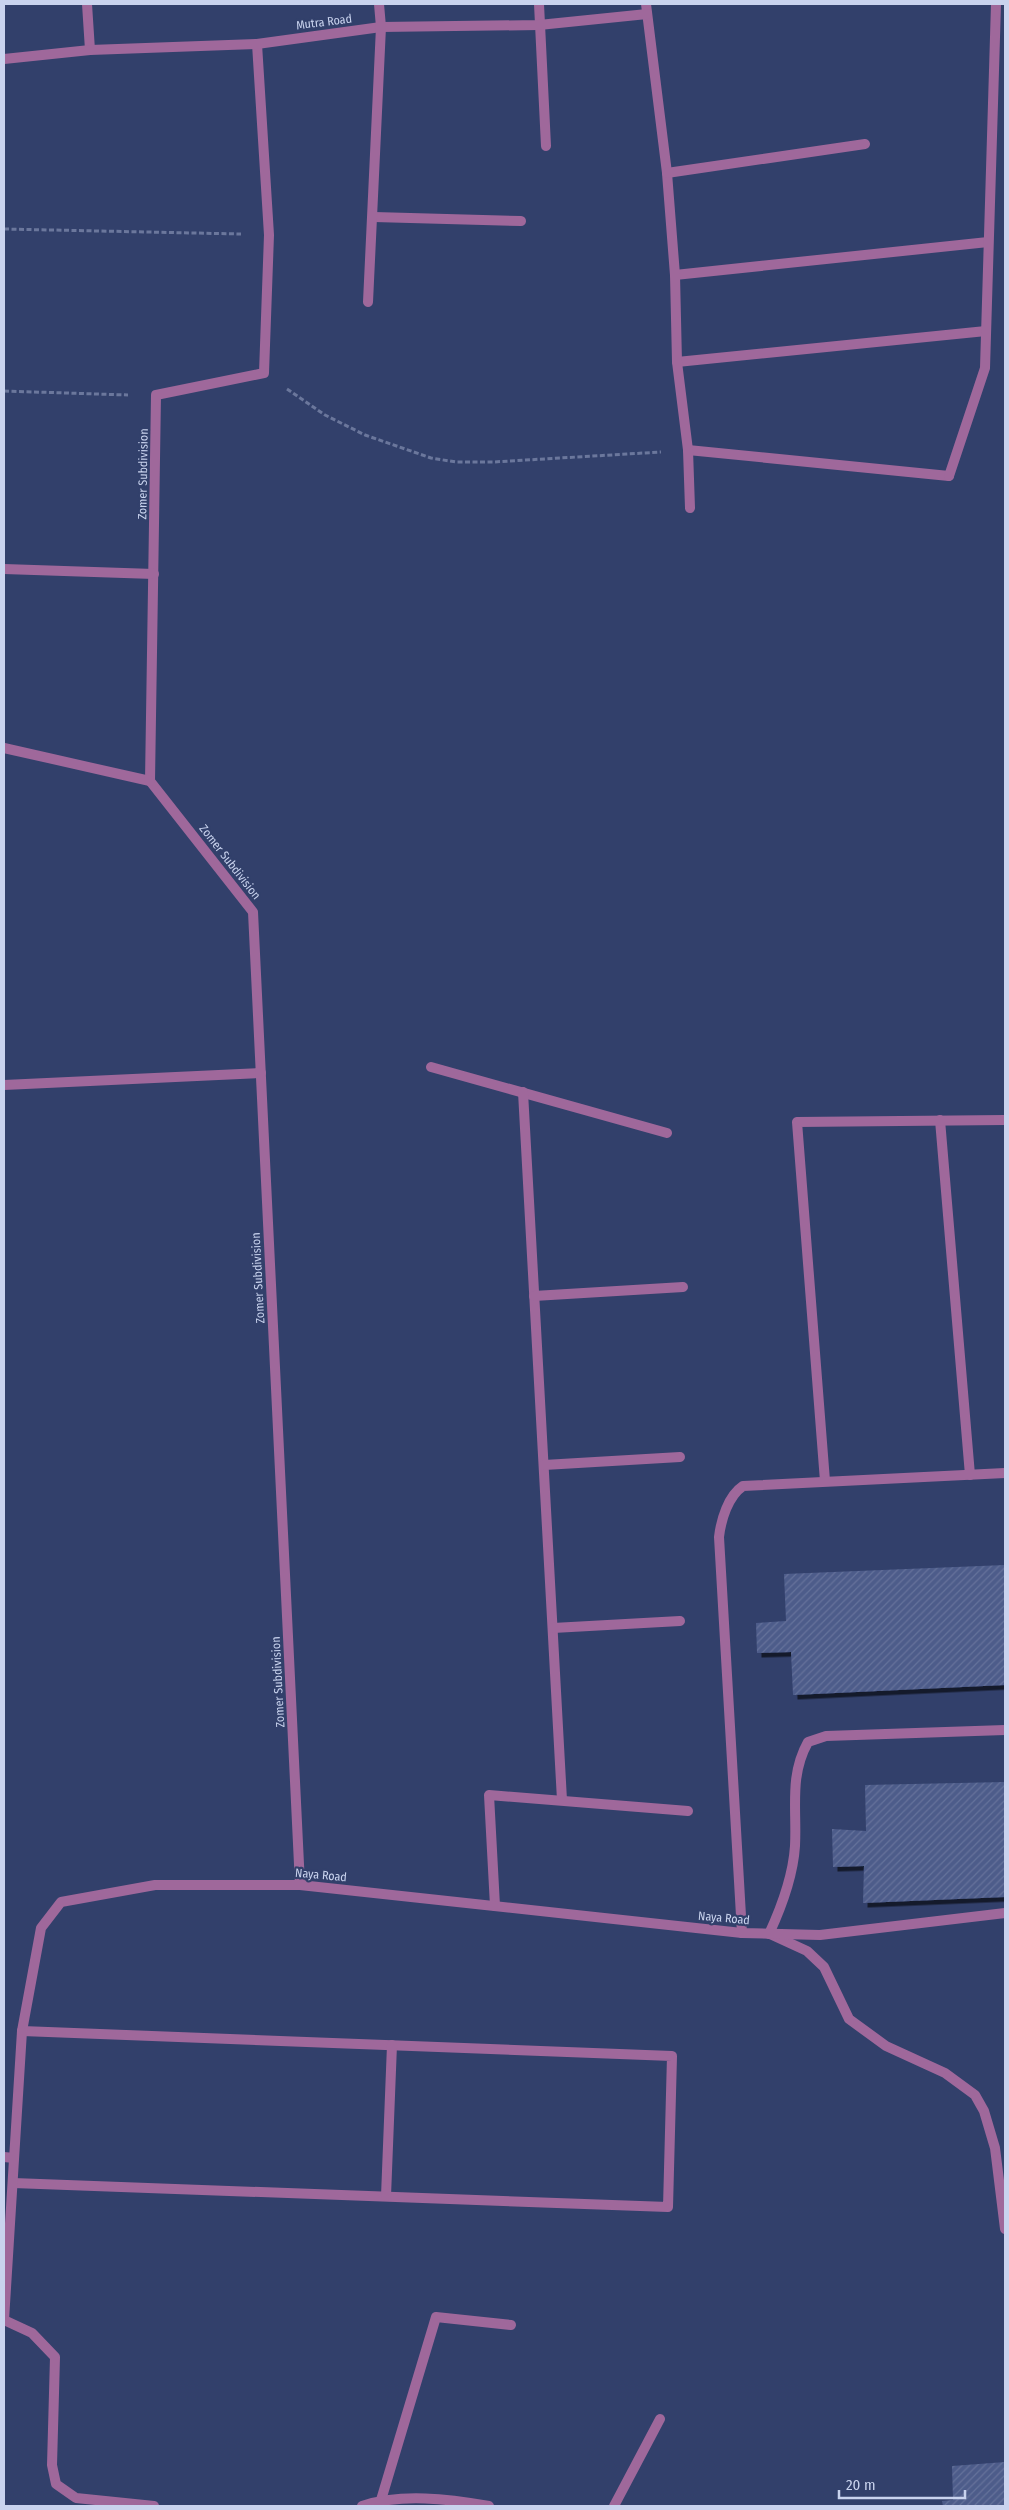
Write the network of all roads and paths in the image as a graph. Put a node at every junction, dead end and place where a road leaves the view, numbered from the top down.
1 (87, 4) edge
2 (379, 4) edge
3 (539, 4) edge
4 (996, 4) edge
5 (646, 9) edge
6 (539, 25) junction
7 (382, 27) junction
8 (256, 44) junction
9 (90, 50) junction
10 (4, 59) edge
11 (865, 144) dead end
12 (546, 146) dead end
13 (667, 173) junction
14 (374, 217) junction
15 (522, 222) dead end
16 (4, 229) edge
17 (269, 235) junction
18 (988, 242) junction
19 (675, 275) junction
20 (368, 302) dead end
21 (986, 331) junction
22 (677, 362) junction
23 (264, 373) junction
24 (4, 391) edge
25 (156, 395) junction
26 (688, 450) junction
27 (690, 508) dead end
28 (4, 569) edge
29 (154, 574) junction
30 (4, 748) edge
31 (150, 781) junction
32 (431, 1067) dead end
33 (261, 1073) junction
34 (4, 1085) edge
35 (523, 1092) junction
36 (940, 1120) junction
37 (1005, 1120) edge
38 (667, 1133) dead end
39 (683, 1287) dead end
40 (534, 1296) junction
41 (680, 1457) dead end
42 (544, 1465) junction
43 (1005, 1473) edge
44 (970, 1475) junction
45 (825, 1482) junction
46 (680, 1621) dead end
47 (553, 1628) junction
48 (1005, 1730) edge
49 (562, 1800) junction
50 (688, 1811) dead end
51 (300, 1885) junction
52 (495, 1906) junction
53 (1005, 1913) edge
54 (742, 1933) junction
55 (769, 1934) junction
56 (22, 2030) junction
57 (392, 2045) junction
58 (9, 2158) edge
59 (12, 2183) junction
60 (386, 2196) junction
61 (1005, 2229) edge
62 (4, 2320) edge
63 (511, 2325) dead end
64 (660, 2419) dead end
65 (381, 2500) junction
66 (456, 2503) edge
67 (154, 2506) edge
68 (362, 2506) edge
69 (489, 2506) edge
70 (614, 2506) edge

1 - 9 street
2 - 7 street
3 - 6 street
4 - 18 street
5 - 6 street, Mutra Road
5 - 13 street
6 - 7 street, Mutra Road
6 - 12 street
7 - 8 street, Mutra Road
7 - 14 street
8 - 9 street, Mutra Road
8 - 17 street
9 - 10 street, Mutra Road
11 - 13 street
13 - 19 street
14 - 15 street
14 - 20 street
16 - 17 path
17 - 23 street
18 - 19 street
18 - 21 street
19 - 22 street
21 - 22 street
21 - 26 street
22 - 26 street
23 - 25 street
23 - 26 path
24 - 25 path
25 - 29 street, Zomer Subdivision
26 - 27 street
28 - 29 street
29 - 31 street, Zomer Subdivision
30 - 31 street
31 - 33 street, Zomer Subdivision
32 - 35 street
33 - 34 street
33 - 51 street, Zomer Subdivision
35 - 38 street
35 - 40 street
36 - 37 street
36 - 44 street
36 - 45 street
39 - 40 street
40 - 42 street
41 - 42 street
42 - 47 street
43 - 44 street
44 - 45 street
45 - 54 street
46 - 47 street
47 - 49 street
48 - 55 street
49 - 50 street
49 - 52 street
51 - 52 street, Naya Road
51 - 56 street, Naya Road
52 - 54 street, Naya Road
53 - 55 street, Naya Road
54 - 55 street, Naya Road
55 - 61 street
56 - 57 street
56 - 58 street, Naya Road
57 - 60 street
57 - 60 street
58 - 59 street, Naya Road
59 - 60 street
59 - 62 street, Naya Road
62 - 67 street
63 - 65 street
64 - 70 street
65 - 66 street
65 - 68 street
66 - 69 street

